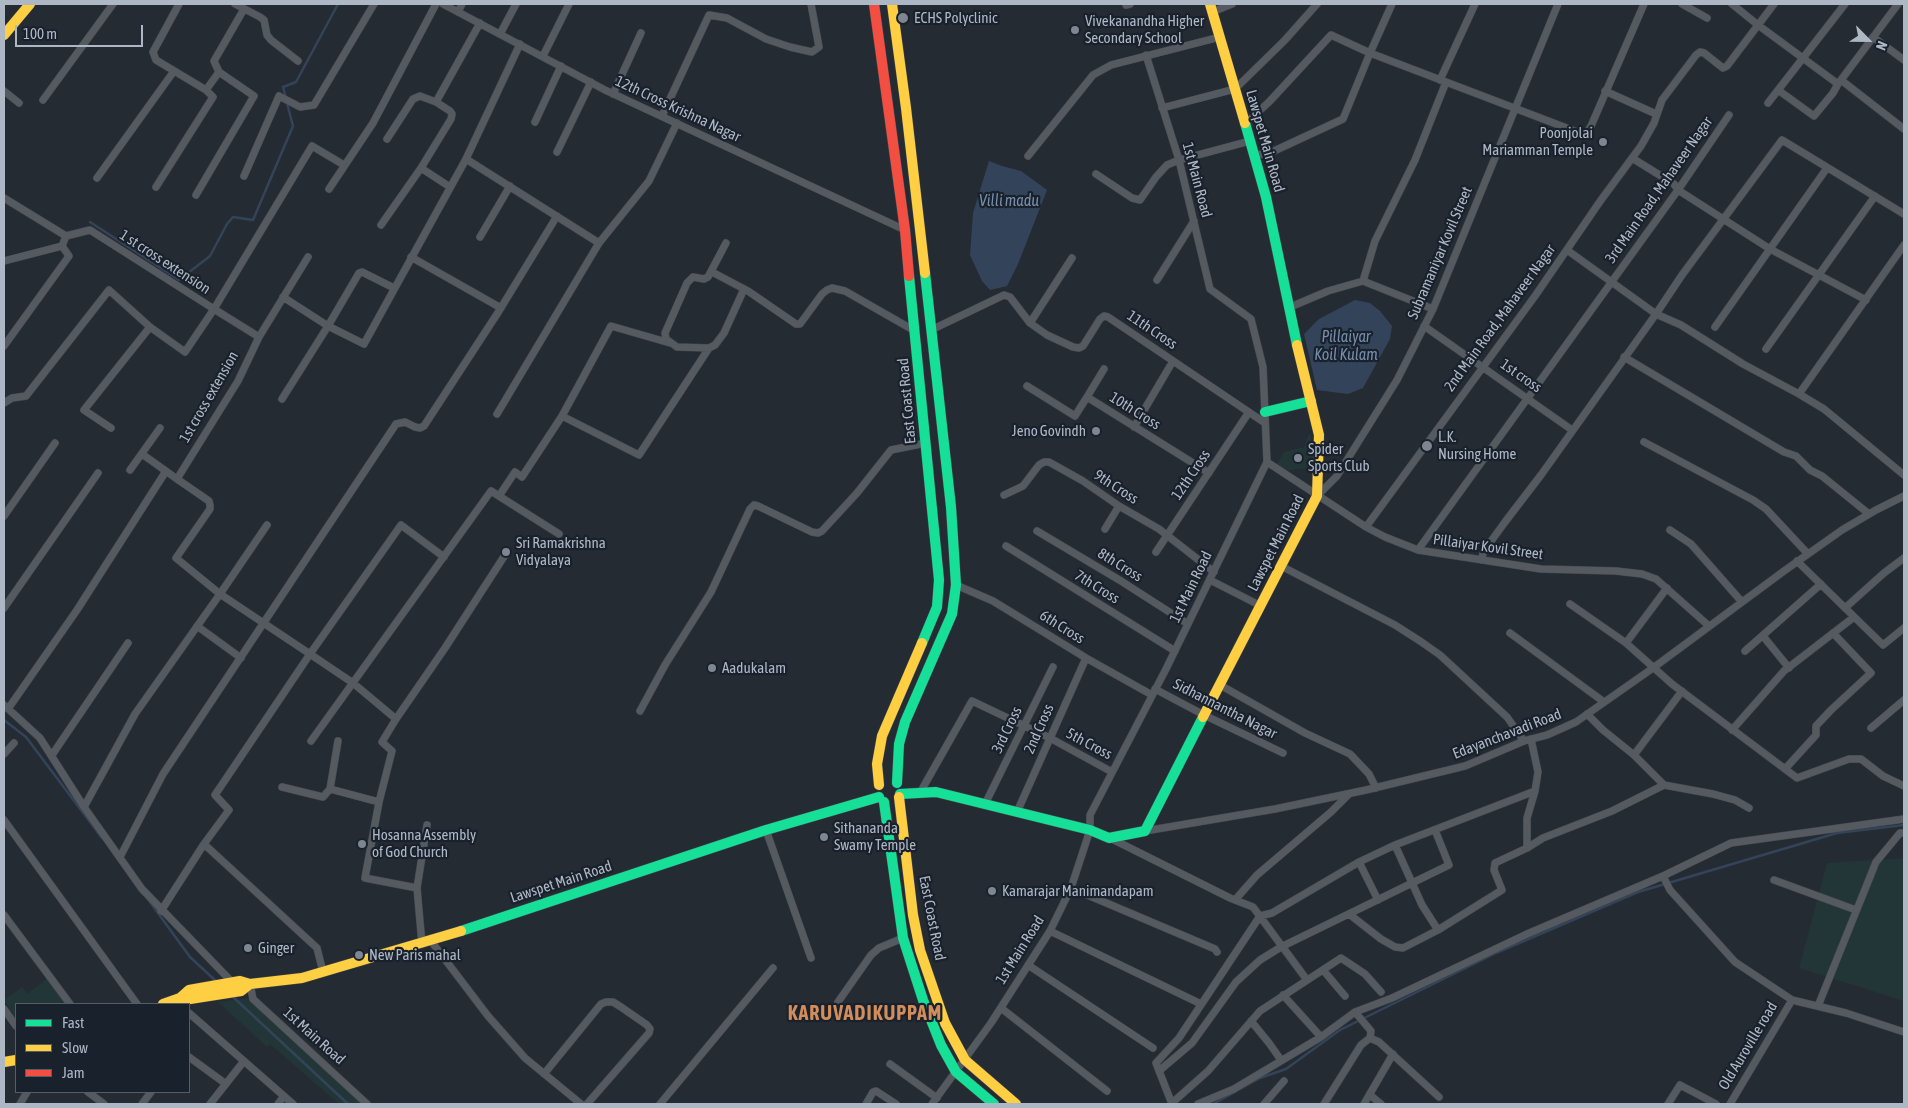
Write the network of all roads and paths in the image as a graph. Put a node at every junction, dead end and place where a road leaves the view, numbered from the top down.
1 (30, 4) edge
2 (113, 4) edge
3 (178, 4) edge
4 (235, 4) edge
5 (374, 4) edge
6 (436, 4) edge
7 (443, 4) edge
8 (462, 4) edge
9 (516, 4) edge
10 (569, 4) edge
11 (811, 4) edge
12 (874, 4) edge
13 (892, 4) edge
14 (1232, 4) edge
15 (1317, 4) edge
16 (1392, 4) edge
17 (1475, 4) edge
18 (1558, 4) edge
19 (1644, 4) edge
20 (1682, 4) edge
21 (1732, 4) edge
22 (1774, 4) edge
23 (1845, 4) edge
24 (1898, 4) edge
25 (1211, 8) edge
26 (244, 9) junction
27 (458, 12) junction
28 (1707, 18) dead end
29 (480, 23) junction
30 (1758, 25) junction
31 (4, 33) edge
32 (641, 33) dead end
33 (500, 34) junction
34 (1220, 37) junction
35 (1873, 37) junction
36 (520, 44) junction
37 (1370, 53) junction
38 (1146, 55) junction
39 (543, 56) junction
40 (1802, 58) junction
41 (1904, 60) edge
42 (298, 61) dead end
43 (560, 66) junction
44 (174, 70) junction
45 (219, 72) junction
46 (1443, 81) junction
47 (590, 82) junction
48 (1839, 82) junction
49 (1235, 89) junction
50 (206, 90) junction
51 (1778, 90) junction
52 (4, 91) edge
53 (1605, 91) junction
54 (613, 94) junction
55 (43, 100) dead end
56 (436, 102) junction
57 (20, 103) dead end
58 (1768, 103) dead end
59 (1162, 108) junction
60 (1515, 108) junction
61 (1656, 114) junction
62 (1729, 115) dead end
63 (662, 116) junction
64 (535, 122) dead end
65 (677, 123) junction
66 (1245, 124) junction
67 (1904, 129) edge
68 (388, 138) dead end
69 (1250, 141) junction
70 (556, 152) dead end
71 (1028, 156) dead end
72 (1254, 156) junction
73 (1632, 158) junction
74 (466, 159) junction
75 (1179, 160) junction
76 (344, 165) junction
77 (421, 168) junction
78 (1827, 168) junction
79 (1096, 174) dead end
80 (244, 176) dead end
81 (97, 178) dead end
82 (510, 186) junction
83 (156, 187) dead end
84 (450, 187) junction
85 (329, 189) dead end
86 (1678, 190) junction
87 (196, 195) dead end
88 (1876, 196) junction
89 (4, 198) edge
90 (1904, 214) edge
91 (557, 216) junction
92 (1724, 220) junction
93 (1194, 221) junction
94 (380, 225) dead end
95 (905, 230) junction
96 (66, 236) junction
97 (480, 237) dead end
98 (599, 243) junction
99 (726, 243) dead end
100 (1904, 245) edge
101 (62, 246) junction
102 (1770, 249) junction
103 (1567, 250) junction
104 (308, 257) dead end
105 (411, 257) junction
106 (1072, 258) dead end
107 (4, 261) edge
108 (712, 272) junction
109 (1818, 276) junction
110 (1157, 280) dead end
111 (1363, 281) junction
112 (1611, 281) junction
113 (394, 288) junction
114 (744, 289) junction
115 (283, 297) junction
116 (1866, 300) junction
117 (501, 308) junction
118 (1288, 308) junction
119 (214, 309) junction
120 (1432, 310) junction
121 (1656, 314) junction
122 (1030, 322) junction
123 (328, 326) junction
124 (1424, 326) junction
125 (150, 327) junction
126 (1715, 327) dead end
127 (931, 330) junction
128 (916, 332) junction
129 (259, 337) junction
130 (670, 343) junction
131 (4, 346) edge
132 (709, 348) junction
133 (1766, 349) dead end
134 (1624, 357) junction
135 (1173, 361) junction
136 (1482, 366) junction
137 (1104, 369) dead end
138 (1027, 386) dead end
139 (1799, 394) junction
140 (1087, 397) junction
141 (1528, 398) junction
142 (282, 399) dead end
143 (1310, 401) junction
144 (4, 403) edge
145 (1249, 412) junction
146 (1265, 412) junction
147 (497, 414) dead end
148 (562, 416) junction
149 (1266, 423) junction
150 (1134, 427) junction
151 (111, 428) dead end
152 (160, 428) dead end
153 (1572, 430) junction
154 (1644, 442) dead end
155 (55, 443) dead end
156 (926, 443) junction
157 (142, 454) junction
158 (1267, 462) junction
159 (130, 470) dead end
160 (166, 471) junction
161 (98, 473) dead end
162 (1209, 473) junction
163 (1904, 475) edge
164 (178, 479) junction
165 (1004, 495) dead end
166 (499, 496) junction
167 (1317, 496) junction
168 (1904, 496) edge
169 (1119, 506) junction
170 (1869, 514) junction
171 (4, 516) edge
172 (267, 525) dead end
173 (1366, 527) junction
174 (1105, 529) dead end
175 (1670, 530) dead end
176 (1037, 531) dead end
177 (559, 534) dead end
178 (1167, 536) junction
179 (1006, 546) dead end
180 (1418, 550) junction
181 (1156, 552) dead end
182 (1808, 554) junction
183 (505, 555) dead end
184 (444, 557) junction
185 (1904, 558) edge
186 (1481, 560) junction
187 (1798, 561) junction
188 (1281, 566) junction
189 (1214, 572) junction
190 (1210, 580) junction
191 (1821, 584) junction
192 (956, 585) junction
193 (1667, 588) junction
194 (220, 594) junction
195 (1742, 602) junction
196 (1570, 604) dead end
197 (1260, 606) junction
198 (4, 608) edge
199 (1845, 608) junction
200 (1854, 617) junction
201 (264, 624) junction
202 (1188, 624) junction
203 (197, 626) junction
204 (1709, 626) junction
205 (1904, 628) edge
206 (1510, 633) dead end
207 (1833, 633) junction
208 (1763, 636) junction
209 (1626, 642) junction
210 (128, 643) dead end
211 (1175, 651) junction
212 (1745, 651) dead end
213 (310, 654) junction
214 (241, 658) junction
215 (1086, 658) junction
216 (1053, 667) dead end
217 (1653, 668) junction
218 (1789, 668) junction
219 (353, 683) junction
220 (1220, 685) junction
221 (1682, 691) junction
222 (1154, 692) junction
223 (1904, 700) edge
224 (1604, 702) junction
225 (6, 707) edge
226 (640, 711) dead end
227 (1587, 714) junction
228 (1204, 715) junction
229 (396, 719) junction
230 (1024, 726) junction
231 (1870, 728) dead end
232 (1732, 730) junction
233 (1050, 738) junction
234 (1528, 740) junction
235 (311, 741) dead end
236 (338, 741) dead end
237 (14, 743) dead end
238 (1283, 753) dead end
239 (4, 754) edge
240 (52, 755) junction
241 (1634, 755) junction
242 (1785, 769) junction
243 (1112, 772) junction
244 (897, 783) junction
245 (879, 785) junction
246 (1664, 785) junction
247 (1904, 786) edge
248 (282, 787) dead end
249 (1376, 788) junction
250 (330, 789) junction
251 (921, 791) junction
252 (1535, 791) junction
253 (1349, 794) junction
254 (899, 795) junction
255 (881, 800) junction
256 (379, 802) junction
257 (986, 804) junction
258 (84, 807) junction
259 (1749, 808) dead end
260 (1016, 812) junction
261 (1904, 819) edge
262 (4, 820) edge
263 (427, 825) dead end
264 (766, 830) junction
265 (1090, 830) junction
266 (1435, 830) junction
267 (1144, 831) junction
268 (1904, 833) edge
269 (1109, 838) junction
270 (204, 844) junction
271 (1395, 845) junction
272 (1527, 848) junction
273 (120, 858) junction
274 (1359, 862) junction
275 (1663, 876) junction
276 (1774, 880) dead end
277 (1413, 883) junction
278 (417, 888) junction
279 (1071, 888) junction
280 (1236, 900) junction
281 (1378, 900) junction
282 (161, 910) junction
283 (1856, 910) junction
284 (1349, 914) junction
285 (4, 915) edge
286 (1260, 916) junction
287 (1438, 930) junction
288 (1050, 931) junction
289 (903, 938) junction
290 (426, 942) junction
291 (1281, 947) junction
292 (1217, 952) dead end
293 (811, 958) dead end
294 (1028, 965) junction
295 (773, 968) dead end
296 (1323, 970) junction
297 (323, 972) junction
298 (1307, 980) junction
299 (232, 982) junction
300 (250, 984) junction
301 (1381, 992) dead end
302 (1283, 995) junction
303 (1345, 996) dead end
304 (177, 1000) edge
305 (1792, 1000) junction
306 (838, 1002) dead end
307 (69, 1003) edge
308 (135, 1003) edge
309 (1202, 1004) junction
310 (1818, 1006) junction
311 (1001, 1008) junction
312 (4, 1009) edge
313 (1355, 1012) junction
314 (190, 1014) edge
315 (1251, 1021) junction
316 (15, 1025) edge
317 (1904, 1032) edge
318 (1321, 1037) junction
319 (1370, 1038) junction
320 (1153, 1048) dead end
321 (1393, 1054) junction
322 (190, 1058) edge
323 (965, 1060) junction
324 (1281, 1060) junction
325 (244, 1061) junction
326 (890, 1064) dead end
327 (956, 1072) junction
328 (1159, 1072) junction
329 (544, 1074) junction
330 (1284, 1081) dead end
331 (226, 1084) junction
332 (1107, 1091) dead end
333 (26, 1093) edge
334 (89, 1093) edge
335 (150, 1093) edge
336 (1370, 1095) junction
337 (284, 1096) junction
338 (1439, 1097) dead end
339 (934, 1101) edge
340 (20, 1104) edge
341 (104, 1104) edge
342 (142, 1104) edge
343 (210, 1104) edge
344 (278, 1104) edge
345 (293, 1104) edge
346 (367, 1104) edge
347 (581, 1104) edge
348 (587, 1104) edge
349 (661, 1104) edge
350 (866, 1104) edge
351 (896, 1104) edge
352 (992, 1104) edge
353 (1016, 1104) edge
354 (1172, 1104) edge
355 (1198, 1104) edge
356 (1264, 1104) edge
357 (1324, 1104) edge
358 (1364, 1104) edge
359 (1381, 1104) edge
360 (1668, 1104) edge
361 (1716, 1104) edge
362 (1730, 1104) edge

1 - 31 main road
2 - 55 street
3 - 44 street
4 - 26 street
5 - 80 street
6 - 76 street
7 - 27 street, 12th Cross Krishna Nagar
8 - 27 street
9 - 33 street
10 - 39 street
11 - 63 street
12 - 95 main road, East Coast Road
13 - 127 main road, East Coast Road
14 - 25 street
15 - 49 street
16 - 37 street
17 - 46 street
18 - 60 street, Subramaniyar Kovil Street
19 - 53 street
20 - 28 street
21 - 30 street
22 - 30 street
23 - 40 street
24 - 35 street
25 - 34 main road, Lawspet Main Road
26 - 42 street
26 - 45 street
27 - 29 street, 12th Cross Krishna Nagar
29 - 33 street, 12th Cross Krishna Nagar
29 - 56 street
30 - 40 street
30 - 61 street, 2nd Main Road, Mahaveer Nagar
32 - 54 street
33 - 36 street, 12th Cross Krishna Nagar
34 - 38 street
34 - 49 main road, Lawspet Main Road
35 - 41 street
35 - 48 street
36 - 39 street, 12th Cross Krishna Nagar
36 - 74 street
37 - 46 street
37 - 66 street
37 - 72 street
38 - 59 street, 1st Main Road
38 - 71 street
39 - 43 street, 12th Cross Krishna Nagar
40 - 48 street
40 - 51 street
43 - 47 street, 12th Cross Krishna Nagar
43 - 64 street
44 - 50 street
44 - 81 street
45 - 50 street
45 - 87 street
46 - 60 street
46 - 111 street
47 - 54 street, 12th Cross Krishna Nagar
47 - 70 street
48 - 51 street
48 - 67 street
49 - 59 street
49 - 66 main road, Lawspet Main Road
50 - 83 street
51 - 58 street
52 - 57 street
53 - 60 street
53 - 61 street
54 - 63 street, 12th Cross Krishna Nagar
56 - 68 street
56 - 77 street
59 - 75 street, 1st Main Road
60 - 120 street, Subramaniyar Kovil Street
61 - 73 street, 2nd Main Road, Mahaveer Nagar
62 - 86 street, 3rd Main Road, Mahaveer Nagar
63 - 65 street, 12th Cross Krishna Nagar
65 - 95 street, 12th Cross Krishna Nagar
65 - 98 street
66 - 69 main road, Lawspet Main Road
69 - 72 main road, Lawspet Main Road
69 - 75 street
72 - 118 main road, Lawspet Main Road
73 - 86 street
73 - 103 street, 2nd Main Road, Mahaveer Nagar
74 - 82 street
74 - 84 street
75 - 79 street
75 - 93 street, 1st Main Road
76 - 85 street
76 - 119 street, 1 st cross extension
77 - 84 street
77 - 94 street
78 - 88 street
78 - 92 street
78 - 102 street
82 - 91 street
82 - 97 street
84 - 105 street
86 - 92 street
86 - 112 street, 3rd Main Road, Mahaveer Nagar
88 - 90 street
88 - 109 street
89 - 96 street
91 - 98 street
91 - 117 street
92 - 102 street
92 - 121 street
93 - 110 street
93 - 146 street, 1st Main Road
95 - 128 main road, East Coast Road
96 - 101 street
96 - 119 street, 1 st cross extension
98 - 147 street
99 - 108 street
100 - 116 street
101 - 107 street
101 - 131 street
102 - 109 street
102 - 126 street
103 - 112 street
103 - 136 street, 2nd Main Road, Mahaveer Nagar
104 - 115 street, 1st cross extension
105 - 113 street
105 - 117 street
106 - 122 street
108 - 114 street
108 - 130 street
109 - 116 street
109 - 133 street
111 - 118 street
111 - 120 street
112 - 121 street
112 - 141 street, 3rd Main Road, Mahaveer Nagar
113 - 123 street
113 - 123 street
114 - 128 street
114 - 132 street
115 - 123 street
115 - 129 street, 1st cross extension
116 - 139 street
117 - 201 street
118 - 143 main road, Lawspet Main Road
119 - 125 street
119 - 129 street
120 - 124 street, Subramaniyar Kovil Street
121 - 134 street
121 - 139 street
122 - 127 street, 11th Cross
122 - 135 street, 11th Cross
123 - 142 street
124 - 136 street, 1st cross
124 - 167 street, Subramaniyar Kovil Street
125 - 144 street
125 - 151 street
127 - 192 main road, East Coast Road
128 - 156 main road, East Coast Road
129 - 164 street, 1st cross extension
130 - 132 street
130 - 148 street
132 - 148 street
134 - 153 street
134 - 170 street
135 - 145 street, 11th Cross
135 - 150 street
136 - 141 street, 1st cross
136 - 173 street, 2nd Main Road, Mahaveer Nagar
137 - 140 street
138 - 140 street, 10th Cross
139 - 163 street
140 - 150 street, 10th Cross
141 - 153 street, 1st cross
141 - 180 street, 3rd Main Road, Mahaveer Nagar
143 - 146 main road
143 - 167 main road, Lawspet Main Road
145 - 149 street, 11th Cross
145 - 162 street, 12th Cross
146 - 149 street, 1st Main Road
148 - 166 street
149 - 158 street, 1st Main Road
150 - 162 street, 10th Cross
152 - 157 street
153 - 186 street
154 - 182 street
155 - 171 street
156 - 226 street
156 - 245 main road, East Coast Road
157 - 159 street
157 - 160 street
158 - 167 street, Pillaiyar Kovil Street
158 - 189 street, 1st Main Road
160 - 164 street
160 - 225 street
161 - 198 street
162 - 178 street, 12th Cross
164 - 194 street
165 - 169 street, 9th Cross
166 - 177 street
166 - 184 street
167 - 173 street, Pillaiyar Kovil Street
167 - 188 main road, Lawspet Main Road
168 - 170 street, Edayanchavadi Road
169 - 174 street
169 - 178 street, 9th Cross
170 - 182 street, Edayanchavadi Road
172 - 194 street
173 - 180 street, Pillaiyar Kovil Street
175 - 195 street
176 - 202 street, 8th Cross
178 - 181 street, 12th Cross
178 - 189 street, 9th Cross
179 - 211 street, 7th Cross
180 - 186 street, Pillaiyar Kovil Street
182 - 187 street, Edayanchavadi Road
183 - 229 street
184 - 213 street
184 - 219 street
185 - 199 street
186 - 193 street, Pillaiyar Kovil Street
187 - 191 street
187 - 195 street, Edayanchavadi Road
188 - 197 main road, Lawspet Main Road
188 - 234 street
189 - 190 street, 1st Main Road
190 - 197 street
190 - 202 street, 1st Main Road
191 - 199 street
191 - 208 street
192 - 215 street, 6th Cross
192 - 244 main road, East Coast Road
193 - 204 street, Pillaiyar Kovil Street
193 - 209 street
194 - 201 street
194 - 203 street
195 - 204 street, Edayanchavadi Road
196 - 209 street
197 - 220 main road, Lawspet Main Road
199 - 200 street
200 - 205 street
200 - 207 street
201 - 213 street
201 - 214 street
202 - 211 street, 1st Main Road
203 - 214 street
203 - 258 street
204 - 217 street, Edayanchavadi Road
206 - 224 street
207 - 218 street
207 - 242 street
208 - 212 street
208 - 218 street
209 - 217 street
210 - 240 street
211 - 222 street, 1st Main Road
213 - 219 street
213 - 270 street
214 - 273 street
215 - 222 street, 6th Cross
215 - 233 street, 2nd Cross
216 - 230 street, 3rd Cross
217 - 221 street
217 - 224 street, Edayanchavadi Road
218 - 232 street
219 - 229 street
219 - 235 street
220 - 228 main road, Lawspet Main Road
220 - 249 street
221 - 232 street
221 - 241 street
222 - 228 street, Sidhannantha Nagar
222 - 243 street, 1st Main Road
223 - 231 street
224 - 227 street, Edayanchavadi Road
225 - 240 street
227 - 234 street, Edayanchavadi Road
227 - 241 street
228 - 238 street, Sidhannantha Nagar
228 - 267 main road, Lawspet Main Road
229 - 256 street
230 - 233 street, 5th Cross
230 - 251 street, 5th Cross
230 - 257 street, 3rd Cross
232 - 242 street
233 - 243 street, 5th Cross
233 - 260 street, 2nd Cross
234 - 249 street, Edayanchavadi Road
234 - 252 street
236 - 250 street
237 - 239 street
240 - 258 street
241 - 246 street
242 - 247 street
243 - 265 street, 1st Main Road
244 - 245 main road
244 - 254 main road, East Coast Road
245 - 255 main road, East Coast Road
246 - 259 street
246 - 272 street
248 - 250 street
249 - 253 street, Edayanchavadi Road
250 - 256 street
251 - 254 main road
251 - 257 main road
252 - 266 street
252 - 272 street
253 - 267 street, Edayanchavadi Road
253 - 280 street
254 - 255 main road
254 - 323 main road, East Coast Road
255 - 264 main road, Lawspet Main Road
255 - 289 main road, East Coast Road
256 - 278 street
257 - 260 main road
258 - 273 street
260 - 265 main road
261 - 275 street
262 - 308 street
263 - 278 street
264 - 290 main road, Lawspet Main Road
264 - 293 street
265 - 269 main road
265 - 279 street, 1st Main Road
266 - 271 street
266 - 277 street
267 - 269 main road
268 - 283 street
269 - 280 street
270 - 282 street
270 - 297 street
271 - 274 street
271 - 277 street
272 - 287 street
273 - 282 street
274 - 281 street
274 - 286 street
275 - 305 street
275 - 313 street
276 - 283 street
277 - 281 street
277 - 287 street
278 - 290 street
279 - 288 street, 1st Main Road
279 - 292 street
280 - 286 street
281 - 284 street
282 - 299 street
283 - 310 street
284 - 287 street
284 - 291 street
285 - 307 street
286 - 291 street
286 - 309 street
288 - 294 street, 1st Main Road
288 - 309 street
289 - 306 street
289 - 327 main road, East Coast Road
290 - 297 main road, Lawspet Main Road
290 - 329 street
291 - 298 street
291 - 328 street
294 - 311 street, 1st Main Road
294 - 320 street
295 - 349 street
296 - 298 street
296 - 301 street
296 - 303 street
297 - 300 main road, Lawspet Main Road
298 - 302 street
299 - 300 main road
299 - 304 main road
300 - 304 main road
300 - 346 street, 1st Main Road
302 - 315 street
302 - 318 street
305 - 310 street, Old Auroville road
305 - 362 street, Old Auroville road
309 - 328 street
310 - 317 street, Old Auroville road
311 - 323 street, 1st Main Road
311 - 332 street
312 - 316 street
313 - 318 street
313 - 319 street
314 - 325 street
315 - 324 street
315 - 354 street
318 - 324 street
319 - 321 street
319 - 357 street
321 - 336 street
321 - 338 street
322 - 331 street
323 - 327 street, 1st Main Road
323 - 353 main road, East Coast Road
324 - 355 street
325 - 331 street
325 - 337 street
326 - 339 street
327 - 339 street, 1st Main Road
327 - 352 main road, East Coast Road
328 - 354 street
329 - 347 street
329 - 348 street
330 - 356 street
331 - 343 street
333 - 340 street
334 - 341 street
335 - 342 street
336 - 358 street
336 - 359 street
337 - 344 street
337 - 345 street
350 - 351 street
360 - 361 street

